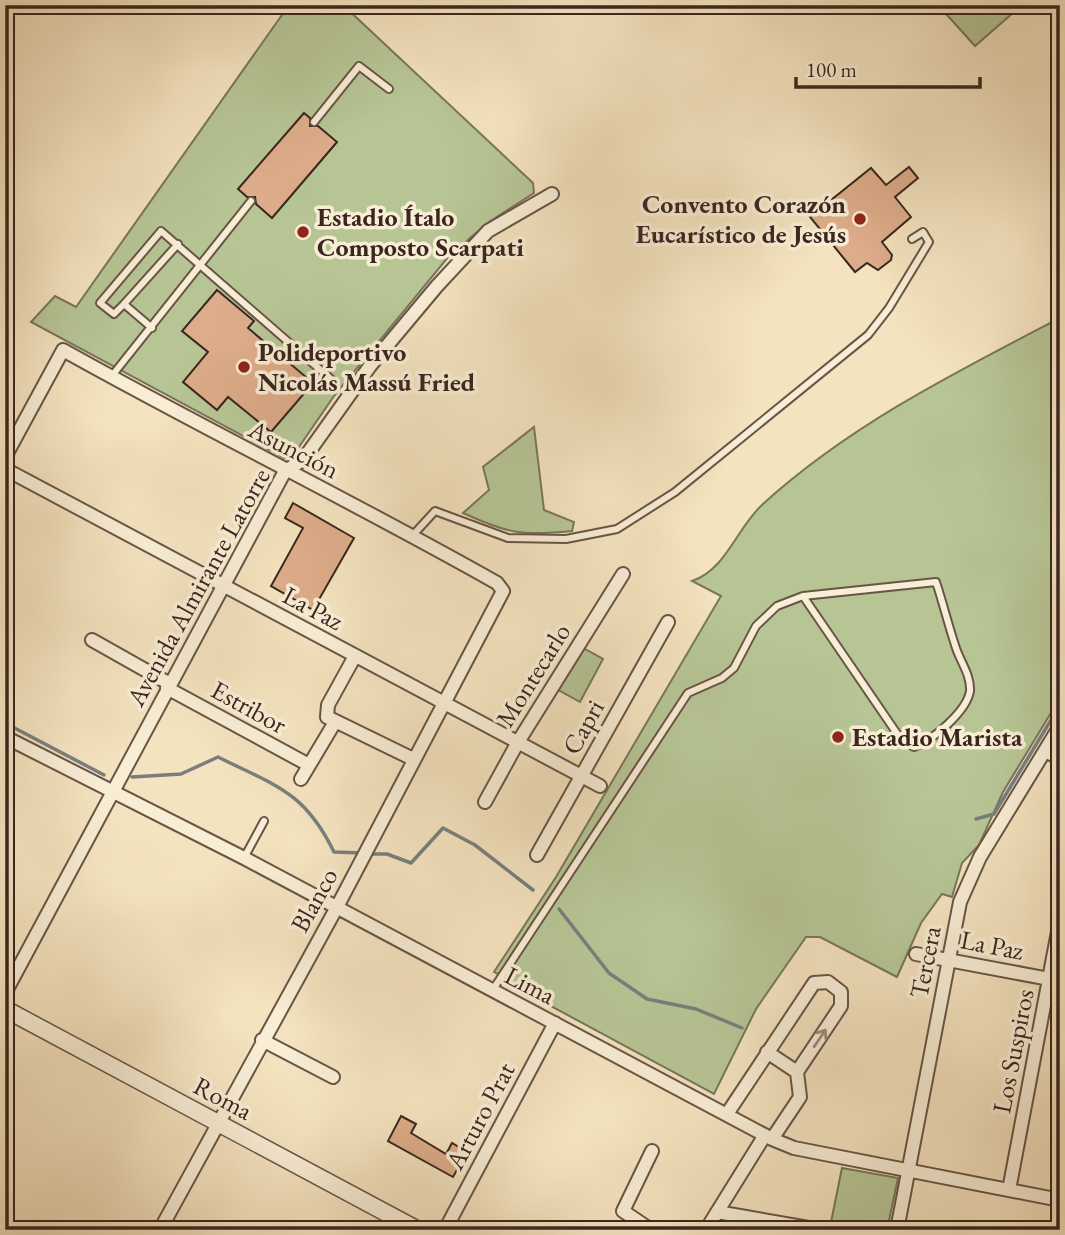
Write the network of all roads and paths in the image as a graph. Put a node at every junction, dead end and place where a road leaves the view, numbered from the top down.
1 (389, 89) dead end
2 (314, 122) dead end
3 (552, 194) dead end
4 (251, 201) dead end
5 (912, 239) dead end
6 (178, 244) junction
7 (203, 265) junction
8 (124, 303) junction
9 (152, 328) junction
10 (111, 377) junction
11 (332, 380) dead end
12 (5, 457) edge
13 (5, 469) edge
14 (285, 471) junction
15 (413, 535) junction
16 (623, 574) dead end
17 (223, 587) junction
18 (503, 591) joint
19 (803, 596) junction
20 (668, 622) dead end
21 (92, 640) dead end
22 (355, 656) junction
23 (168, 686) junction
24 (444, 704) junction
25 (330, 717) junction
26 (1060, 726) edge
27 (5, 737) edge
28 (518, 742) junction
29 (1046, 751) junction
30 (413, 759) junction
31 (1060, 759) edge
32 (309, 765) junction
33 (581, 776) junction
34 (301, 779) dead end
35 (600, 786) dead end
36 (114, 790) junction
37 (485, 802) dead end
38 (264, 821) dead end
39 (537, 855) dead end
40 (244, 859) junction
41 (337, 907) junction
42 (1060, 921) edge
43 (916, 954) dead end
44 (948, 960) junction
45 (1055, 980) edge
46 (492, 991) junction
47 (5, 993) edge
48 (5, 1009) edge
49 (555, 1023) junction
50 (262, 1040) junction
51 (767, 1052) junction
52 (797, 1072) junction
53 (334, 1077) dead end
54 (727, 1114) junction
55 (218, 1123) junction
56 (769, 1137) junction
57 (652, 1151) dead end
58 (908, 1170) junction
59 (1009, 1190) junction
60 (1060, 1200) edge
61 (717, 1212) junction
62 (160, 1230) edge
63 (418, 1230) edge
64 (445, 1230) edge
65 (651, 1230) edge
66 (706, 1230) edge
67 (820, 1230) edge
68 (897, 1230) edge

1 - 2 lane
3 - 14 street, Avenida Almirante Latorre
4 - 7 lane
5 - 15 lane
6 - 7 lane
6 - 8 lane
6 - 8 lane
7 - 9 lane
7 - 11 lane
8 - 9 lane
9 - 10 lane
10 - 12 street, Asunción
10 - 14 street, Asunción
13 - 17 street, La Paz
14 - 15 street, Asunción
14 - 17 street, Avenida Almirante Latorre
15 - 18 street, Asunción
16 - 28 street, Montecarlo
17 - 22 street, La Paz
17 - 23 street, Avenida Almirante Latorre
18 - 24 street, Blanco
19 - 19 lane
19 - 46 lane
20 - 33 street, Capri
21 - 23 street, Estribor
22 - 24 street, La Paz
22 - 25 street
23 - 32 street, Estribor
23 - 36 street, Avenida Almirante Latorre
24 - 28 street, La Paz
24 - 30 street, Blanco
25 - 30 street
25 - 32 street
26 - 29 street, Tercera
27 - 36 street, Lima
28 - 33 street, La Paz
28 - 37 street, Montecarlo
29 - 31 street
29 - 44 street, Tercera
30 - 41 street, Blanco
32 - 34 street
33 - 35 street, La Paz
33 - 39 street, Capri
36 - 40 street, Lima
36 - 47 street, Avenida Almirante Latorre
38 - 40 lane
40 - 41 street, Lima
41 - 46 street, Lima
41 - 50 street, Blanco
42 - 45 street, Los Suspiros
43 - 44 street, La Paz
44 - 45 street, La Paz
44 - 58 street, Tercera
45 - 59 street, Los Suspiros
46 - 49 street, Lima
48 - 55 street, Roma
49 - 54 street, Lima
49 - 64 street, Arturo Prat
50 - 53 street
50 - 55 street, Blanco
51 - 52 street
52 -> 51 street
51 - 54 street
52 - 56 street
54 - 56 street, Lima
55 - 62 street, Blanco
55 - 63 street, Roma
56 - 58 street, Lima
56 - 61 street
57 - 65 street
58 - 59 street, Lima
58 - 68 street, Tercera
59 - 60 street, Lima
61 - 66 street
61 - 67 street

